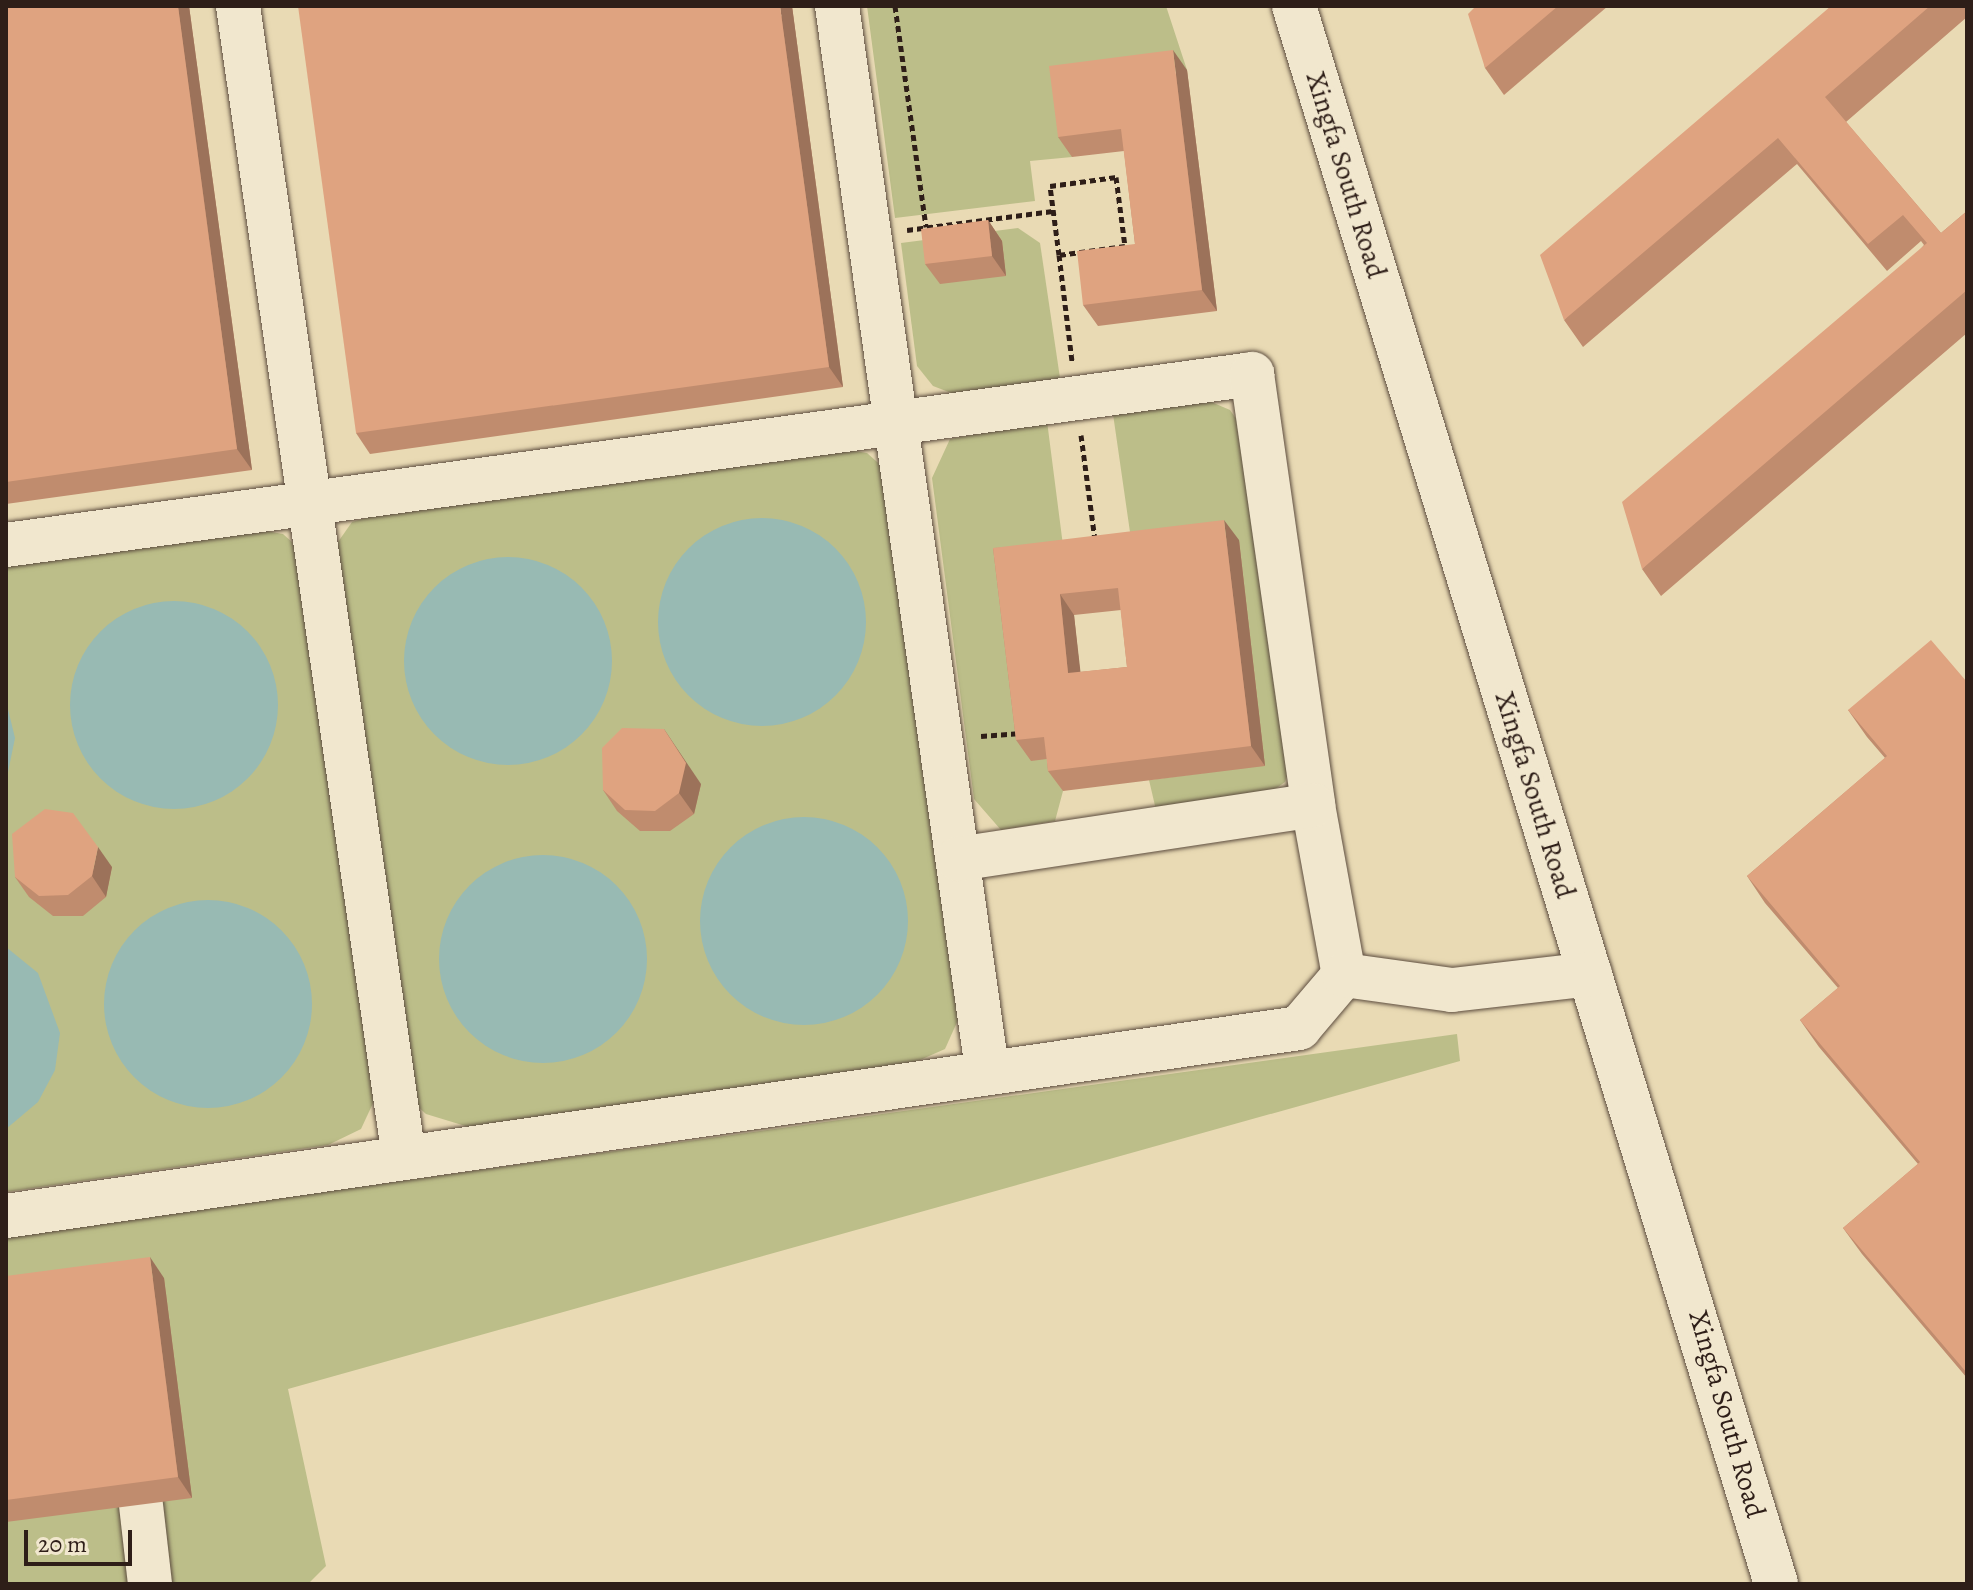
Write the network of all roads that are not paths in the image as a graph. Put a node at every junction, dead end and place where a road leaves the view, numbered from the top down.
1 (238, 6) edge
2 (837, 6) edge
3 (1294, 6) edge
4 (898, 423) junction
5 (307, 504) junction
6 (6, 545) edge
7 (1313, 805) junction
8 (958, 859) junction
9 (1590, 974) junction
10 (1344, 975) junction
11 (987, 1069) junction
12 (404, 1158) junction
13 (6, 1216) edge
14 (141, 1505) edge
15 (150, 1584) edge
16 (1776, 1584) edge

1 - 5 street
2 - 4 street
3 - 9 street, Xingfa South Road
4 - 5 street
4 - 7 street
4 - 8 street
5 - 6 street
5 - 12 street
7 - 8 street
7 - 10 street
8 - 11 street
9 - 10 street
9 - 16 street, Xingfa South Road
10 - 11 street
11 - 12 street
12 - 13 street
14 - 15 street

